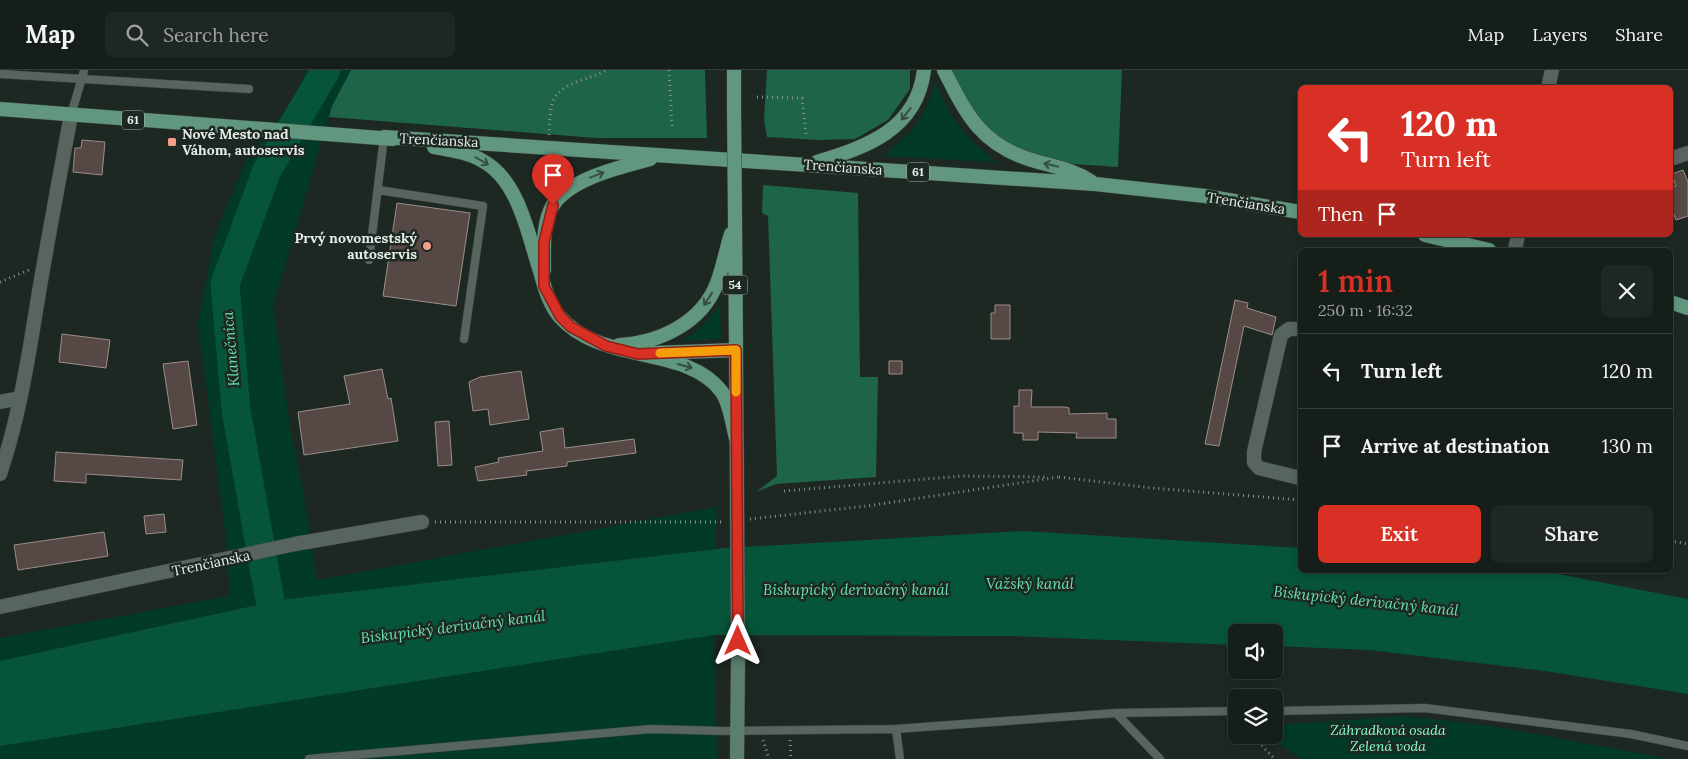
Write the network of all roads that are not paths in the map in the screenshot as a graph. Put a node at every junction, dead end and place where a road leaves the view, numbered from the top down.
1 (734, 70) edge
2 (924, 70) edge
3 (944, 70) edge
4 (1552, 70) edge
5 (0, 74) edge
6 (83, 75) edge
7 (1549, 85) edge
8 (249, 89) dead end
9 (0, 109) edge
10 (71, 115) junction
11 (384, 137) junction
12 (1688, 153) edge
13 (664, 156) junction
14 (1673, 159) edge
15 (806, 165) junction
16 (1095, 184) junction
17 (378, 190) junction
18 (1298, 212) edge
19 (735, 220) junction
20 (1433, 237) edge
21 (1480, 248) edge
22 (369, 260) dead end
23 (544, 286) junction
24 (1673, 303) edge
25 (1688, 308) edge
26 (1298, 329) edge
27 (464, 339) dead end
28 (606, 346) junction
29 (736, 350) junction
30 (638, 354) junction
31 (20, 398) junction
32 (0, 402) edge
33 (736, 438) junction
34 (0, 474) edge
35 (1298, 478) edge
36 (422, 522) dead end
37 (0, 607) edge
38 (1228, 711) edge
39 (1283, 711) edge
40 (1116, 713) junction
41 (896, 729) junction
42 (737, 730) junction
43 (1688, 746) edge
44 (309, 759) edge
45 (737, 759) edge
46 (900, 759) edge
47 (1160, 759) edge

1 - 19 main road, 54, bridge
2 -> 15 main road
16 -> 3 main road
4 - 7 street
5 - 6 lane
6 - 8 lane
6 - 10 lane
9 - 10 main road, 61
10 - 11 main road, 61
10 - 31 street
11 - 13 main road, Trenčianska / 61
11 - 17 lane
11 -> 23 main road
12 - 14 street
13 - 15 main road, Trenčianska / 61
23 -> 13 main road
15 - 16 main road, Trenčianska / 61
16 - 18 main road, Trenčianska / 61
17 - 22 lane
17 - 27 lane
19 -> 28 main road
19 - 29 main road, 54
20 - 21 main road
23 - 28 main road
24 - 25 main road
26 - 35 street
28 - 30 main road
29 - 30 main road
29 - 33 main road
30 -> 33 main road
31 - 32 street
31 - 34 street
33 - 42 main road, bridge
36 - 37 street, Trenčianska
38 - 40 lane
39 - 43 lane
40 - 41 lane
40 - 47 lane
41 - 42 lane
41 - 46 lane
42 - 44 lane
42 - 45 main road

